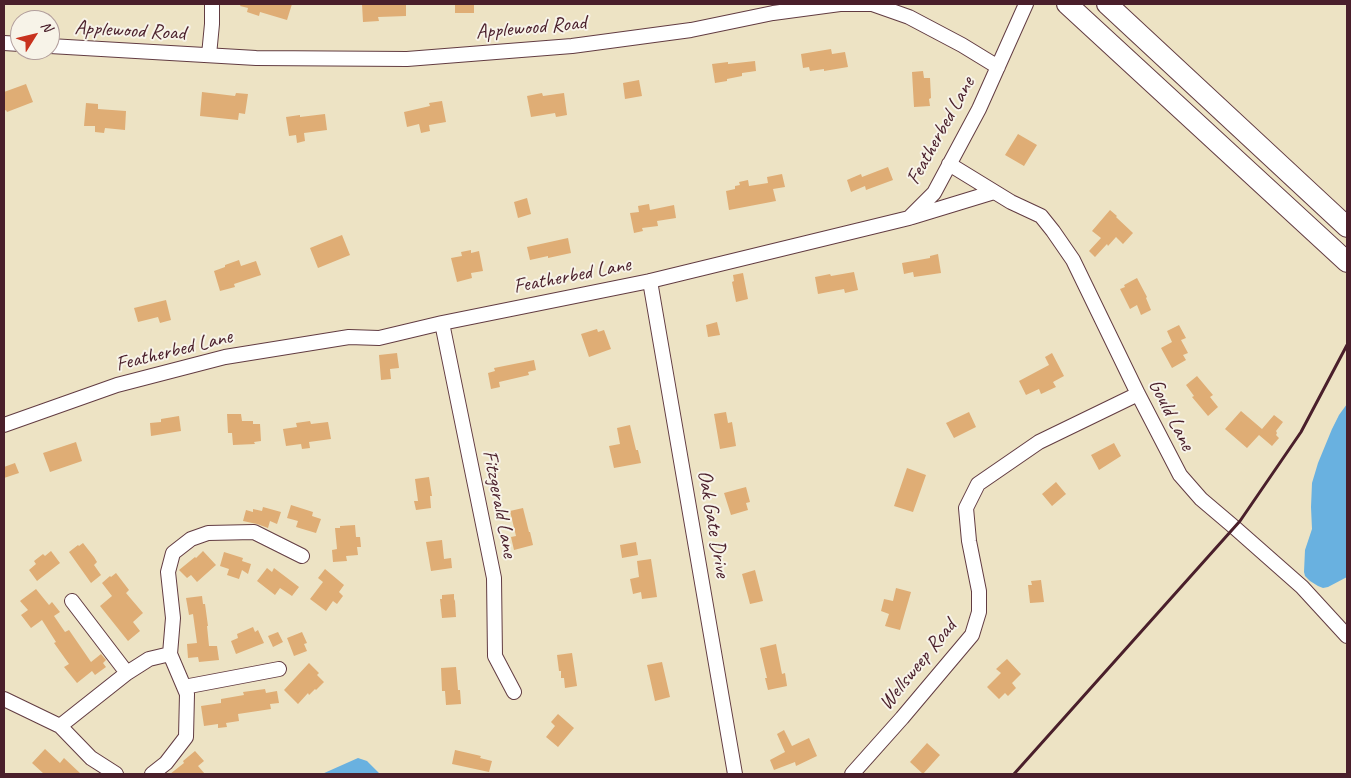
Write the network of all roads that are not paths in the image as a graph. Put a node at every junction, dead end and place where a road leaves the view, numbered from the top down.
1 (212, 4) edge
2 (1026, 4) edge
3 (1067, 4) edge
4 (1107, 4) edge
5 (60, 47) edge
6 (209, 55) junction
7 (998, 67) junction
8 (949, 164) junction
9 (994, 192) junction
10 (909, 218) junction
11 (1347, 227) edge
12 (1347, 262) edge
13 (650, 281) junction
14 (442, 322) junction
15 (1138, 394) junction
16 (4, 425) edge
17 (302, 556) dead end
18 (72, 601) dead end
19 (1347, 636) edge
20 (170, 654) junction
21 (279, 669) dead end
22 (127, 673) junction
23 (184, 687) junction
24 (514, 692) dead end
25 (4, 699) edge
26 (60, 726) junction
27 (116, 774) edge
28 (152, 774) edge
29 (735, 774) edge
30 (852, 774) edge

1 - 6 street
2 - 7 street, Featherbed Lane
3 - 12 highway
4 - 11 highway
5 - 6 street, Applewood Road
6 - 7 street, Applewood Road
7 - 8 street, Featherbed Lane
8 - 9 street, Gould Lane
8 - 10 street, Featherbed Lane
9 - 10 street
9 - 15 street, Gould Lane
10 - 13 street, Featherbed Lane
13 - 14 street, Featherbed Lane
13 - 29 street, Oak Gate Drive
14 - 16 street, Featherbed Lane
14 - 24 street, Fitzgerald Lane
15 - 19 street, Gould Lane
15 - 30 street, Wellsweep Road
17 - 20 street
18 - 22 street
20 - 22 street
20 - 23 street
21 - 23 street
22 - 26 street
23 - 28 street
25 - 26 street
26 - 27 street

